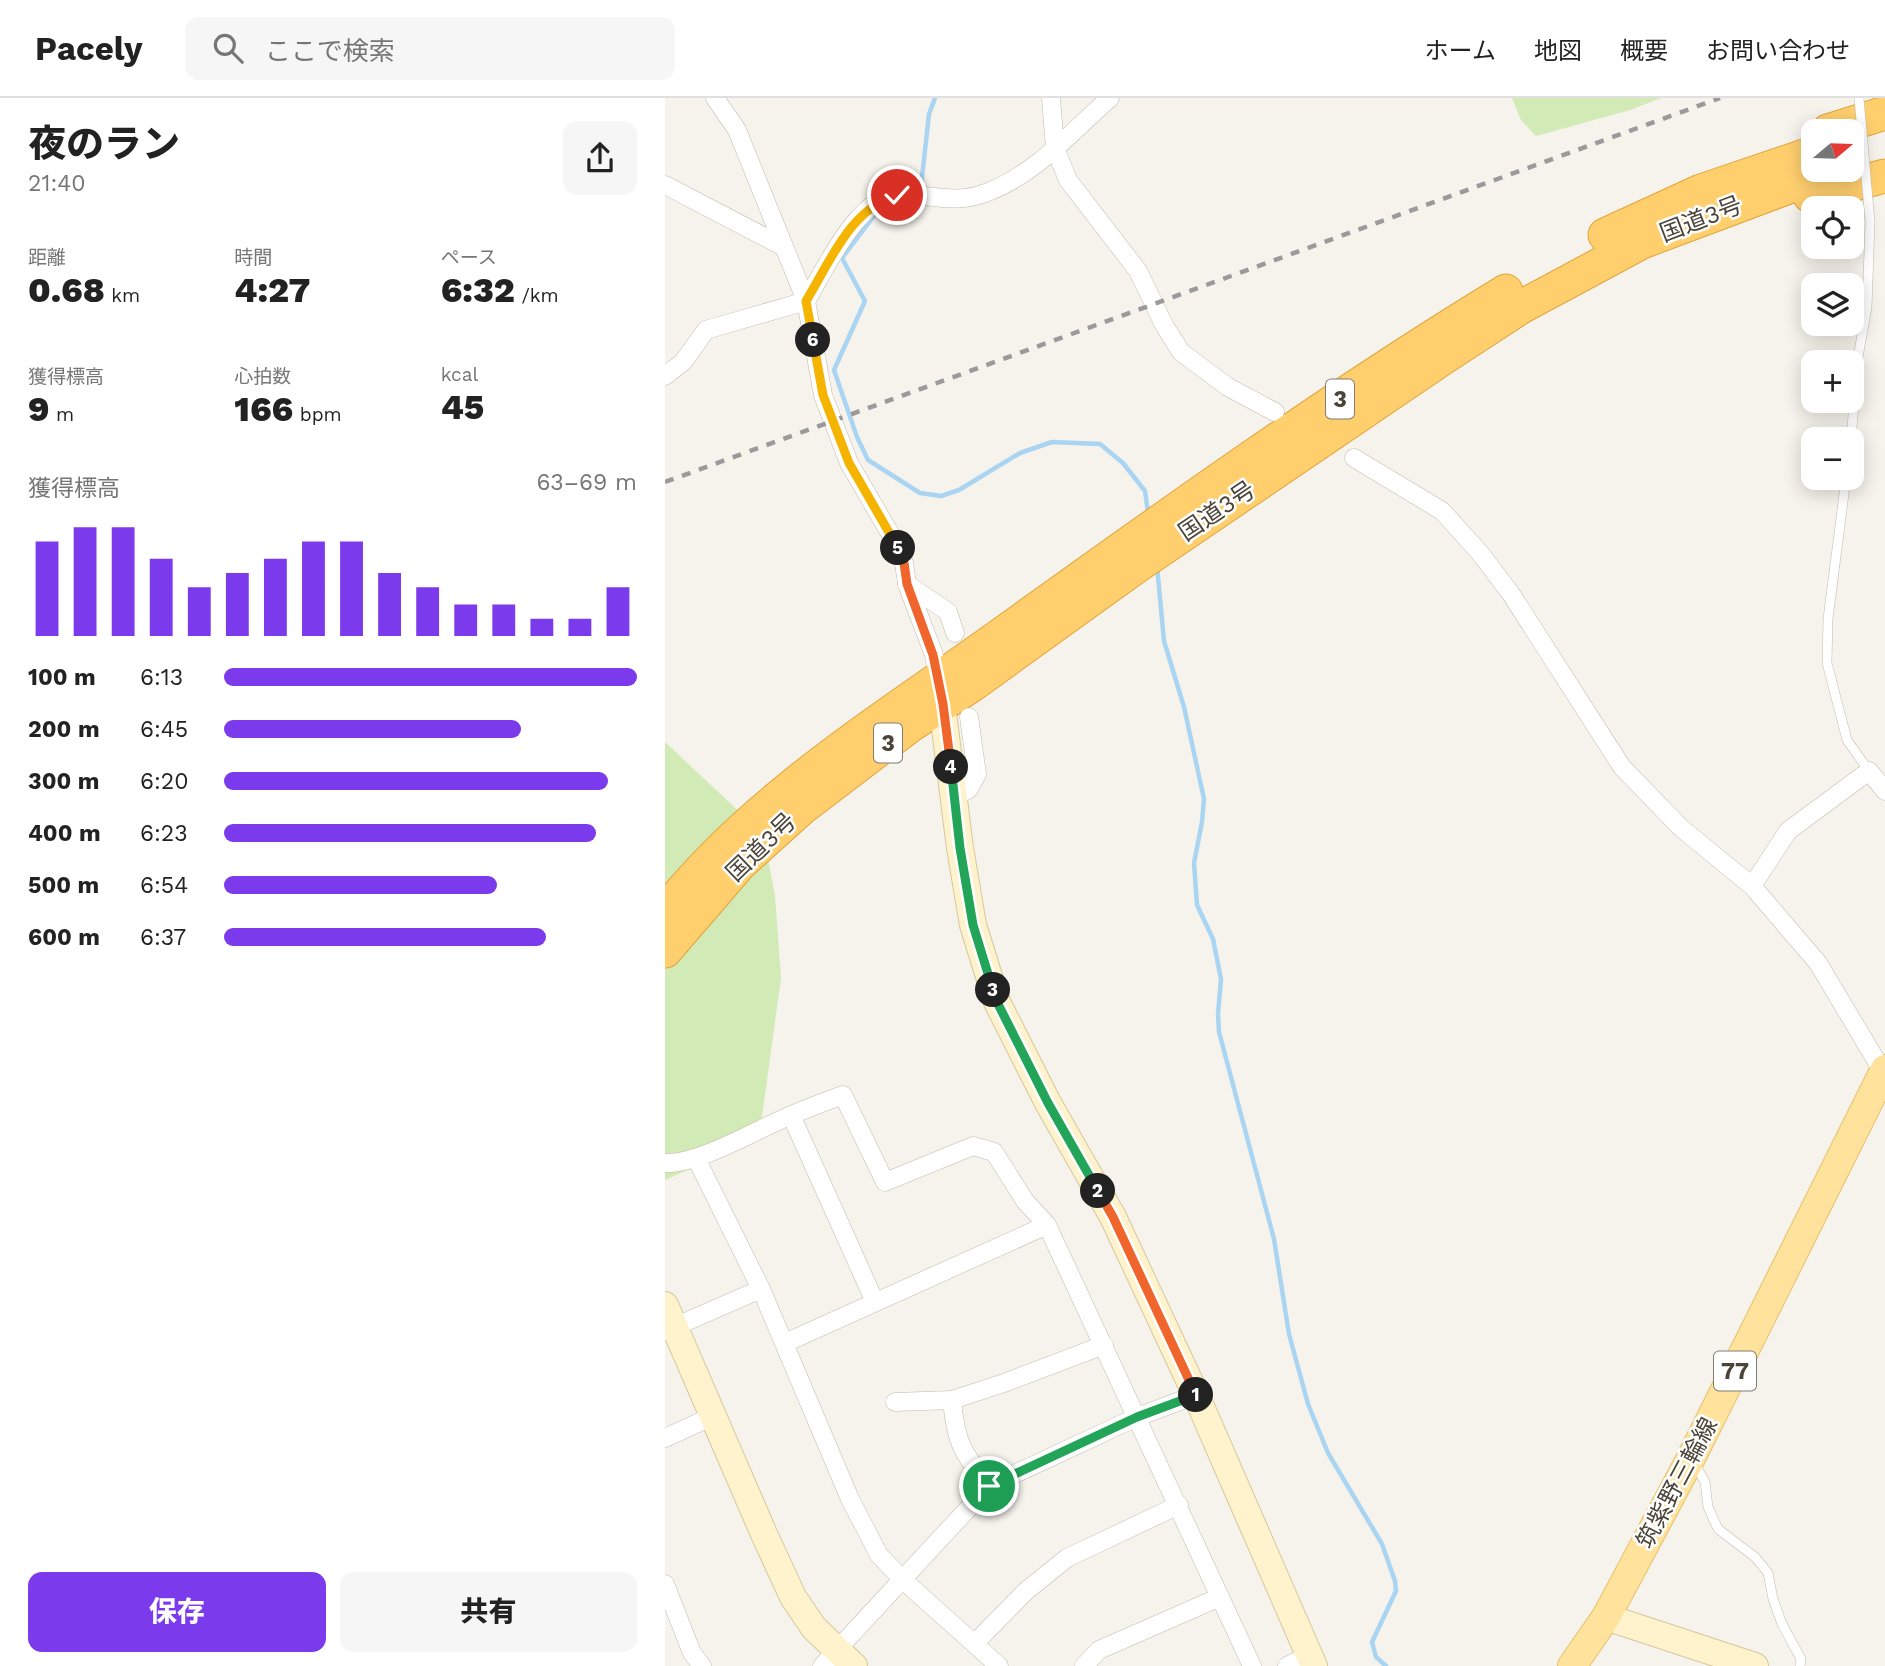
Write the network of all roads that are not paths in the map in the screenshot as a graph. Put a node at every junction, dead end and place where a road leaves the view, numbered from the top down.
1 (715, 98) edge
2 (1051, 98) edge
3 (1110, 98) edge
4 (1859, 98) edge
5 (1885, 113) edge
6 (1864, 120) edge
7 (1885, 131) edge
8 (1864, 137) edge
9 (1801, 143) edge
10 (1055, 148) junction
11 (1885, 155) edge
12 (1801, 159) edge
13 (1864, 161) edge
14 (1885, 176) edge
15 (1801, 179) edge
16 (665, 185) edge
17 (1702, 205) junction
18 (784, 247) junction
19 (1517, 297) junction
20 (806, 301) junction
21 (665, 376) edge
22 (1275, 412) dead end
23 (1852, 427) edge
24 (1355, 458) dead end
25 (1844, 490) edge
26 (907, 584) junction
27 (955, 633) dead end
28 (950, 700) junction
29 (1869, 771) junction
30 (1885, 791) edge
31 (1752, 886) junction
32 (665, 911) edge
33 (665, 951) edge
34 (1882, 1085) edge
35 (791, 1115) junction
36 (696, 1158) junction
37 (665, 1163) edge
38 (1047, 1225) junction
39 (761, 1289) junction
40 (875, 1302) junction
41 (668, 1321) edge
42 (785, 1343) junction
43 (1104, 1345) junction
44 (1196, 1395) junction
45 (952, 1399) junction
46 (895, 1402) dead end
47 (713, 1416) junction
48 (1137, 1417) junction
49 (665, 1438) edge
50 (1691, 1458) junction
51 (989, 1486) junction
52 (1179, 1505) junction
53 (903, 1580) junction
54 (665, 1584) edge
55 (1220, 1597) junction
56 (1606, 1617) junction
57 (975, 1643) junction
58 (837, 1660) edge
59 (1304, 1663) edge
60 (702, 1666) edge
61 (999, 1666) edge
62 (1084, 1666) edge
63 (1252, 1666) edge
64 (1571, 1666) edge
65 (1755, 1666) edge
66 (1800, 1666) edge

1 - 18 street
2 - 10 street
3 - 10 street
4 - 23 lane, bridge
5 - 6 highway
7 - 8 highway
9 - 17 highway
10 - 20 street
10 - 22 street
11 - 13 highway
12 - 17 highway, 国道3号 / 3
14 - 17 highway
15 - 17 highway, 国道3号 / 3
16 - 18 street
17 - 19 highway, 国道3号 / 3
17 - 19 highway, 国道3号 / 3
18 - 20 street
19 - 28 highway, 国道3号 / 3
20 - 21 street
20 - 26 street
24 - 31 street
25 - 29 lane
26 - 27 street
26 - 28 street
28 - 32 highway, 国道3号 / 3
28 - 33 highway, 国道3号 / 3
28 - 44 street
29 - 30 street
29 - 31 street
31 - 34 street
34 - 50 main road, 筑紫野三輪線 / 77
35 - 36 street
35 - 38 street
35 - 40 street
36 - 37 street
36 - 39 street
38 - 40 street
38 - 43 street
39 - 41 street
39 - 42 street
40 - 42 street
41 - 47 street
42 - 53 street
43 - 45 street
43 - 48 street
44 - 48 street
44 - 59 street
45 - 46 street
45 - 51 street
47 - 49 street
47 - 58 street
48 - 51 street
48 - 52 street
50 - 56 main road, 筑紫野三輪線 / 77
50 - 66 lane
51 - 53 street
52 - 55 street
52 - 57 street
53 - 57 street
53 - 58 street
54 - 60 street
55 - 62 street
55 - 63 street
56 - 64 main road, 筑紫野三輪線 / 77
56 - 65 street
57 - 61 street

